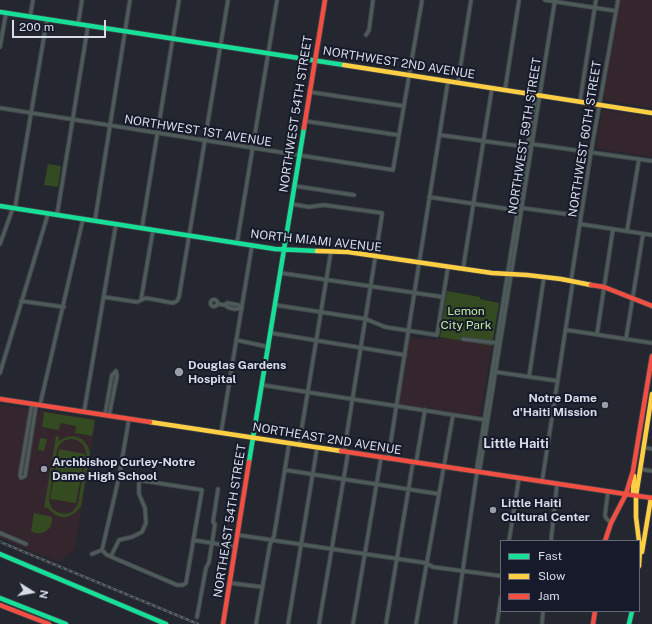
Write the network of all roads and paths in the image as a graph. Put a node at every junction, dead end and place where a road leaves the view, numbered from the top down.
1 (33, 0) edge
2 (82, 0) edge
3 (130, 0) edge
4 (179, 0) edge
5 (228, 0) edge
6 (277, 0) edge
7 (325, 0) edge
8 (374, 0) edge
9 (422, 0) edge
10 (471, 0) edge
11 (519, 0) edge
12 (545, 0) edge
13 (596, 0) edge
14 (618, 0) edge
15 (555, 1) edge
16 (595, 7) junction
17 (616, 10) junction
18 (0, 12) edge
19 (6, 13) junction
20 (30, 17) junction
21 (47, 19) junction
22 (78, 24) junction
23 (88, 26) junction
24 (125, 31) junction
25 (366, 35) dead end
26 (173, 39) junction
27 (220, 46) junction
28 (0, 47) edge
29 (268, 54) junction
30 (315, 60) junction
31 (409, 75) junction
32 (448, 81) junction
33 (458, 82) junction
34 (492, 88) junction
35 (504, 90) junction
36 (310, 92) junction
37 (538, 95) junction
38 (580, 102) junction
39 (599, 104) junction
40 (403, 106) junction
41 (0, 108) edge
42 (652, 113) edge
43 (32, 114) junction
44 (73, 120) junction
45 (305, 121) junction
46 (109, 126) junction
47 (157, 133) junction
48 (440, 134) junction
49 (398, 135) junction
50 (205, 141) junction
51 (483, 141) junction
52 (532, 144) junction
53 (527, 147) junction
54 (252, 148) junction
55 (591, 152) junction
56 (300, 155) junction
57 (638, 159) junction
58 (652, 161) edge
59 (295, 186) junction
60 (354, 195) dead end
61 (430, 197) junction
62 (292, 204) junction
63 (474, 205) junction
64 (0, 206) edge
65 (14, 208) junction
66 (522, 208) junction
67 (517, 210) junction
68 (48, 214) junction
69 (57, 215) junction
70 (581, 216) junction
71 (83, 219) junction
72 (94, 220) junction
73 (116, 224) junction
74 (580, 224) junction
75 (142, 228) junction
76 (613, 229) junction
77 (153, 230) junction
78 (288, 231) joint
79 (627, 231) junction
80 (643, 234) junction
81 (190, 235) junction
82 (652, 235) edge
83 (237, 243) junction
84 (0, 244) edge
85 (252, 245) junction
86 (285, 250) junction
87 (331, 251) junction
88 (376, 256) junction
89 (419, 263) junction
90 (448, 267) junction
91 (463, 269) junction
92 (281, 273) junction
93 (509, 274) junction
94 (544, 277) junction
95 (326, 279) junction
96 (572, 281) junction
97 (371, 286) junction
98 (604, 287) junction
99 (415, 292) junction
100 (104, 297) junction
101 (443, 297) junction
102 (632, 298) junction
103 (141, 300) junction
104 (21, 301) junction
105 (218, 304) dead end
106 (276, 306) junction
107 (652, 306) edge
108 (64, 307) junction
109 (242, 308) junction
110 (320, 312) junction
111 (366, 319) junction
112 (409, 330) junction
113 (567, 330) junction
114 (271, 333) junction
115 (596, 334) junction
116 (463, 339) dead end
117 (626, 339) junction
118 (236, 340) junction
119 (316, 341) junction
120 (652, 343) edge
121 (498, 344) junction
122 (269, 346) junction
123 (362, 348) junction
124 (405, 355) junction
125 (652, 356) edge
126 (494, 371) junction
127 (0, 373) edge
128 (529, 377) junction
129 (558, 381) junction
130 (111, 382) junction
131 (116, 383) junction
132 (262, 385) junction
133 (308, 392) junction
134 (652, 394) edge
135 (0, 399) edge
136 (352, 400) junction
137 (645, 402) junction
138 (651, 403) edge
139 (36, 405) junction
140 (397, 406) junction
141 (425, 410) junction
142 (84, 412) junction
143 (107, 415) junction
144 (453, 415) junction
145 (129, 419) junction
146 (486, 420) junction
147 (221, 433) junction
148 (254, 438) junction
149 (289, 444) junction
150 (299, 445) junction
151 (643, 447) junction
152 (317, 448) junction
153 (652, 449) edge
154 (346, 452) junction
155 (381, 458) junction
156 (388, 459) junction
157 (415, 463) junction
158 (635, 464) junction
159 (444, 467) junction
160 (640, 469) junction
161 (285, 470) junction
162 (652, 471) edge
163 (477, 472) junction
164 (312, 475) junction
165 (119, 477) junction
166 (519, 478) junction
167 (344, 479) junction
168 (139, 480) junction
169 (542, 482) junction
170 (557, 484) junction
171 (376, 485) junction
172 (218, 489) dead end
173 (409, 489) junction
174 (608, 491) junction
175 (439, 494) junction
176 (626, 494) junction
177 (636, 496) junction
178 (652, 498) edge
179 (611, 523) junction
180 (0, 533) edge
181 (238, 535) junction
182 (193, 540) junction
183 (272, 540) junction
184 (509, 540) edge
185 (551, 540) edge
186 (605, 540) edge
187 (639, 540) edge
188 (212, 543) junction
189 (26, 544) dead end
190 (302, 544) junction
191 (236, 547) junction
192 (332, 548) junction
193 (102, 550) junction
194 (365, 553) junction
195 (0, 554) edge
196 (92, 554) dead end
197 (111, 556) junction
198 (397, 559) junction
199 (640, 559) edge
200 (426, 563) junction
201 (463, 570) junction
202 (500, 576) edge
203 (230, 582) junction
204 (262, 587) junction
205 (0, 598) edge
206 (500, 604) edge
207 (0, 605) edge
208 (543, 612) edge
209 (595, 612) edge
210 (632, 612) edge
211 (49, 617) junction
212 (197, 617) dead end
213 (49, 624) edge
214 (66, 624) edge
215 (166, 624) edge
216 (223, 624) edge
217 (256, 624) edge
218 (288, 624) edge
219 (319, 624) edge
220 (354, 624) edge
221 (386, 624) edge
222 (416, 624) edge
223 (455, 624) edge
224 (497, 624) edge
225 (542, 624) edge
226 (593, 624) edge
227 (629, 624) edge

1 - 20 street
2 - 22 street
3 - 24 street
4 - 26 street
5 - 27 street
6 - 29 street
7 - 30 main road, NORTHWEST 54TH STREET
8 - 25 street
9 - 31 street
10 - 33 street
11 - 35 street
12 - 15 street
13 - 16 street
14 - 17 street, NORTHWEST 60TH STREET
15 - 16 street
15 - 37 street, NORTHWEST 59TH STREET
16 - 17 street
16 - 38 street
17 - 39 street, NORTHWEST 60TH STREET
18 - 19 main road, NORTHWEST 2ND AVENUE
19 - 20 main road, NORTHWEST 2ND AVENUE
19 - 28 street
20 - 21 main road, NORTHWEST 2ND AVENUE
21 - 22 main road, NORTHWEST 2ND AVENUE
21 - 43 street
22 - 23 main road, NORTHWEST 2ND AVENUE
23 - 24 main road, NORTHWEST 2ND AVENUE
23 - 44 street
24 - 26 main road, NORTHWEST 2ND AVENUE
24 - 46 street
26 - 27 main road, NORTHWEST 2ND AVENUE
26 - 47 street
27 - 29 main road, NORTHWEST 2ND AVENUE
27 - 50 street
29 - 30 main road, NORTHWEST 2ND AVENUE
29 - 54 street
30 - 31 main road, NORTHWEST 2ND AVENUE
30 - 36 main road, NORTHWEST 54TH STREET
31 - 32 main road, NORTHWEST 2ND AVENUE
31 - 40 street
32 - 33 main road, NORTHWEST 2ND AVENUE
32 - 48 street
33 - 34 main road, NORTHWEST 2ND AVENUE
34 - 35 main road, NORTHWEST 2ND AVENUE
34 - 51 street
35 - 37 main road, NORTHWEST 2ND AVENUE
36 - 40 street
36 - 45 main road, NORTHWEST 54TH STREET
37 - 38 main road, NORTHWEST 2ND AVENUE
37 - 52 street, NORTHWEST 59TH STREET
37 - 53 street, NORTHWEST 59TH STREET
38 - 39 main road, NORTHWEST 2ND AVENUE
39 - 42 main road, NORTHWEST 2ND AVENUE
39 - 55 street, NORTHWEST 60TH STREET
40 - 49 street
41 - 43 street, NORTHWEST 1ST AVENUE
43 - 44 street, NORTHWEST 1ST AVENUE
43 - 65 street
44 - 46 street, NORTHWEST 1ST AVENUE
44 - 69 street
45 - 49 street
45 - 56 main road, NORTHWEST 54TH STREET
46 - 47 street, NORTHWEST 1ST AVENUE
46 - 72 street
47 - 50 street, NORTHWEST 1ST AVENUE
47 - 75 street
48 - 51 street
48 - 61 street
49 - 56 street, NORTHWEST 1ST AVENUE
50 - 54 street, NORTHWEST 1ST AVENUE
50 - 81 street
51 - 53 street
51 - 63 street
52 - 53 street
52 - 55 street
52 - 66 street, NORTHWEST 59TH STREET
53 - 67 street, NORTHWEST 59TH STREET
54 - 56 street, NORTHWEST 1ST AVENUE
54 - 83 street
55 - 57 street
55 - 70 street, NORTHWEST 60TH STREET
56 - 59 main road, NORTHWEST 54TH STREET
57 - 58 street
57 - 79 street
59 - 60 street
59 - 62 main road, NORTHWEST 54TH STREET
61 - 63 street
61 - 89 street
62 - 78 main road, NORTHWEST 54TH STREET
62 - 88 street
63 - 67 street
63 - 91 street
64 - 65 main road, NORTH MIAMI AVENUE
65 - 68 main road, NORTH MIAMI AVENUE
65 - 84 street
66 - 67 street
66 - 70 street
66 - 93 street, NORTHWEST 59TH STREET
67 - 93 street, NORTHWEST 59TH STREET
68 - 69 main road, NORTH MIAMI AVENUE
68 - 104 street
69 - 71 main road, NORTH MIAMI AVENUE
70 - 74 street, NORTHWEST 60TH STREET
71 - 72 main road, NORTH MIAMI AVENUE
71 - 108 street
72 - 73 main road, NORTH MIAMI AVENUE
73 - 75 main road, NORTH MIAMI AVENUE
73 - 100 street
74 - 76 street
74 - 96 street, NORTHWEST 60TH STREET
75 - 77 main road, NORTH MIAMI AVENUE
76 - 79 street
76 - 98 street
77 - 81 main road, NORTH MIAMI AVENUE
77 - 103 street
78 - 86 main road, NORTHEAST 54TH STREET
79 - 80 street
80 - 82 street
80 - 102 street
81 - 83 main road, NORTH MIAMI AVENUE
81 - 103 street
83 - 85 main road, NORTH MIAMI AVENUE
85 - 86 main road, NORTH MIAMI AVENUE
85 - 109 street
86 - 87 main road, NORTH MIAMI AVENUE
86 - 92 main road, NORTHEAST 54TH STREET
87 - 88 main road, NORTH MIAMI AVENUE
87 - 95 street
88 - 89 main road, NORTH MIAMI AVENUE
88 - 97 street
89 - 90 main road, NORTH MIAMI AVENUE
89 - 99 street
90 - 91 main road, NORTH MIAMI AVENUE
90 - 101 street
91 - 93 main road, NORTH MIAMI AVENUE
92 - 95 street
92 - 106 main road, NORTHEAST 54TH STREET
93 - 94 main road, NORTH MIAMI AVENUE
93 - 121 street
94 - 96 main road, NORTH MIAMI AVENUE
94 - 128 street
95 - 97 street
95 - 110 street
96 - 98 main road, NORTH MIAMI AVENUE
96 - 113 street, NORTHWEST 60TH STREET
97 - 99 street
97 - 111 street
98 - 102 main road, NORTH MIAMI AVENUE
98 - 115 street
99 - 101 street
99 - 112 street
100 - 103 street
100 - 142 street
101 - 112 street
102 - 107 main road, NORTH MIAMI AVENUE
102 - 117 street
104 - 108 street
104 - 127 street
105 - 109 street
106 - 110 street
106 - 114 main road, NORTHEAST 54TH STREET
108 - 139 street
109 - 118 street
110 - 111 street
110 - 119 street
111 - 112 street
111 - 123 street
112 - 124 street
113 - 115 street
113 - 129 street, NORTHWEST 60TH STREET
114 - 119 street
114 - 122 main road, NORTHEAST 54TH STREET
115 - 117 street
116 - 121 street
117 - 120 street
118 - 122 street
118 - 147 street
119 - 123 street
119 - 133 street
121 - 126 street
122 - 132 main road, NORTHEAST 54TH STREET
123 - 124 street
123 - 136 street
124 - 140 street
125 - 137 main road
126 - 128 street
126 - 146 street
128 - 129 street
129 - 169 street, NORTHWEST 60TH STREET
130 - 131 street
130 - 131 street
130 - 143 street
131 - 143 street
132 - 133 street
132 - 148 main road, NORTHEAST 54TH STREET
133 - 136 street
133 - 150 street
134 - 138 main road
135 - 139 main road, NORTHEAST 2ND AVENUE
136 - 140 street
136 - 154 street
137 - 138 street
137 - 158 main road
138 - 151 main road
139 - 139 street
139 - 142 main road, NORTHEAST 2ND AVENUE
140 - 141 street
140 - 156 street
141 - 144 street
141 - 157 street
142 - 143 main road, NORTHEAST 2ND AVENUE
143 - 145 main road, NORTHEAST 2ND AVENUE
144 - 146 street
144 - 159 street
145 - 147 main road, NORTHEAST 2ND AVENUE
145 - 165 street
146 - 163 street
147 - 148 main road, NORTHEAST 2ND AVENUE
148 - 149 main road, NORTHEAST 2ND AVENUE
148 - 181 main road, NORTHEAST 54TH STREET
149 - 150 main road, NORTHEAST 2ND AVENUE
149 - 161 street
150 - 152 main road, NORTHEAST 2ND AVENUE
151 - 153 street
151 - 160 main road
152 - 154 main road, NORTHEAST 2ND AVENUE
152 - 164 street
154 - 155 main road, NORTHEAST 2ND AVENUE
154 - 167 street
155 - 156 main road, NORTHEAST 2ND AVENUE
155 - 171 street
156 - 157 main road, NORTHEAST 2ND AVENUE
157 - 159 main road, NORTHEAST 2ND AVENUE
157 - 173 street
158 - 176 main road
158 - 177 main road
159 - 163 main road, NORTHEAST 2ND AVENUE
159 - 175 street
160 - 162 street
160 - 177 main road
161 - 164 street
161 - 183 street
163 - 166 main road, NORTHEAST 2ND AVENUE
163 - 201 street
164 - 167 street
164 - 190 street
165 - 168 street
165 - 193 street
166 - 169 main road, NORTHEAST 2ND AVENUE
166 - 184 street
167 - 171 street
167 - 192 street
168 - 182 street
168 - 197 street
169 - 170 main road, NORTHEAST 2ND AVENUE
170 - 174 main road, NORTHEAST 2ND AVENUE
170 - 185 street
171 - 173 street
171 - 194 street
172 - 188 street, NORTHEAST 54TH STREET
173 - 175 street
173 - 198 street
174 - 176 main road, NORTHEAST 2ND AVENUE
174 - 179 street
175 - 200 street
176 - 177 main road, NORTHEAST 2ND AVENUE
176 - 179 main road
177 - 178 main road, NORTHEAST 2ND AVENUE
177 - 187 main road
178 - 199 main road
179 - 186 main road
180 - 189 street
181 - 183 street
181 - 191 main road, NORTHEAST 54TH STREET
182 - 188 street
182 - 197 street
183 - 190 street
183 - 204 street
188 - 191 street
188 - 212 street, NORTHEAST 54TH STREET
190 - 192 street
190 - 218 street
191 - 203 main road, NORTHEAST 54TH STREET
192 - 194 street
192 - 219 street
193 - 196 street
193 - 197 street
194 - 198 street
194 - 220 street
195 - 215 main road
198 - 200 street
198 - 221 street
200 - 201 street
200 - 222 street
201 - 202 street
201 - 223 street
203 - 204 street
203 - 216 main road, NORTHEAST 54TH STREET
204 - 217 street
205 - 211 main road
206 - 224 street
207 - 213 main road
208 - 225 street
209 - 226 main road
210 - 227 main road
211 - 213 street
211 - 214 main road

